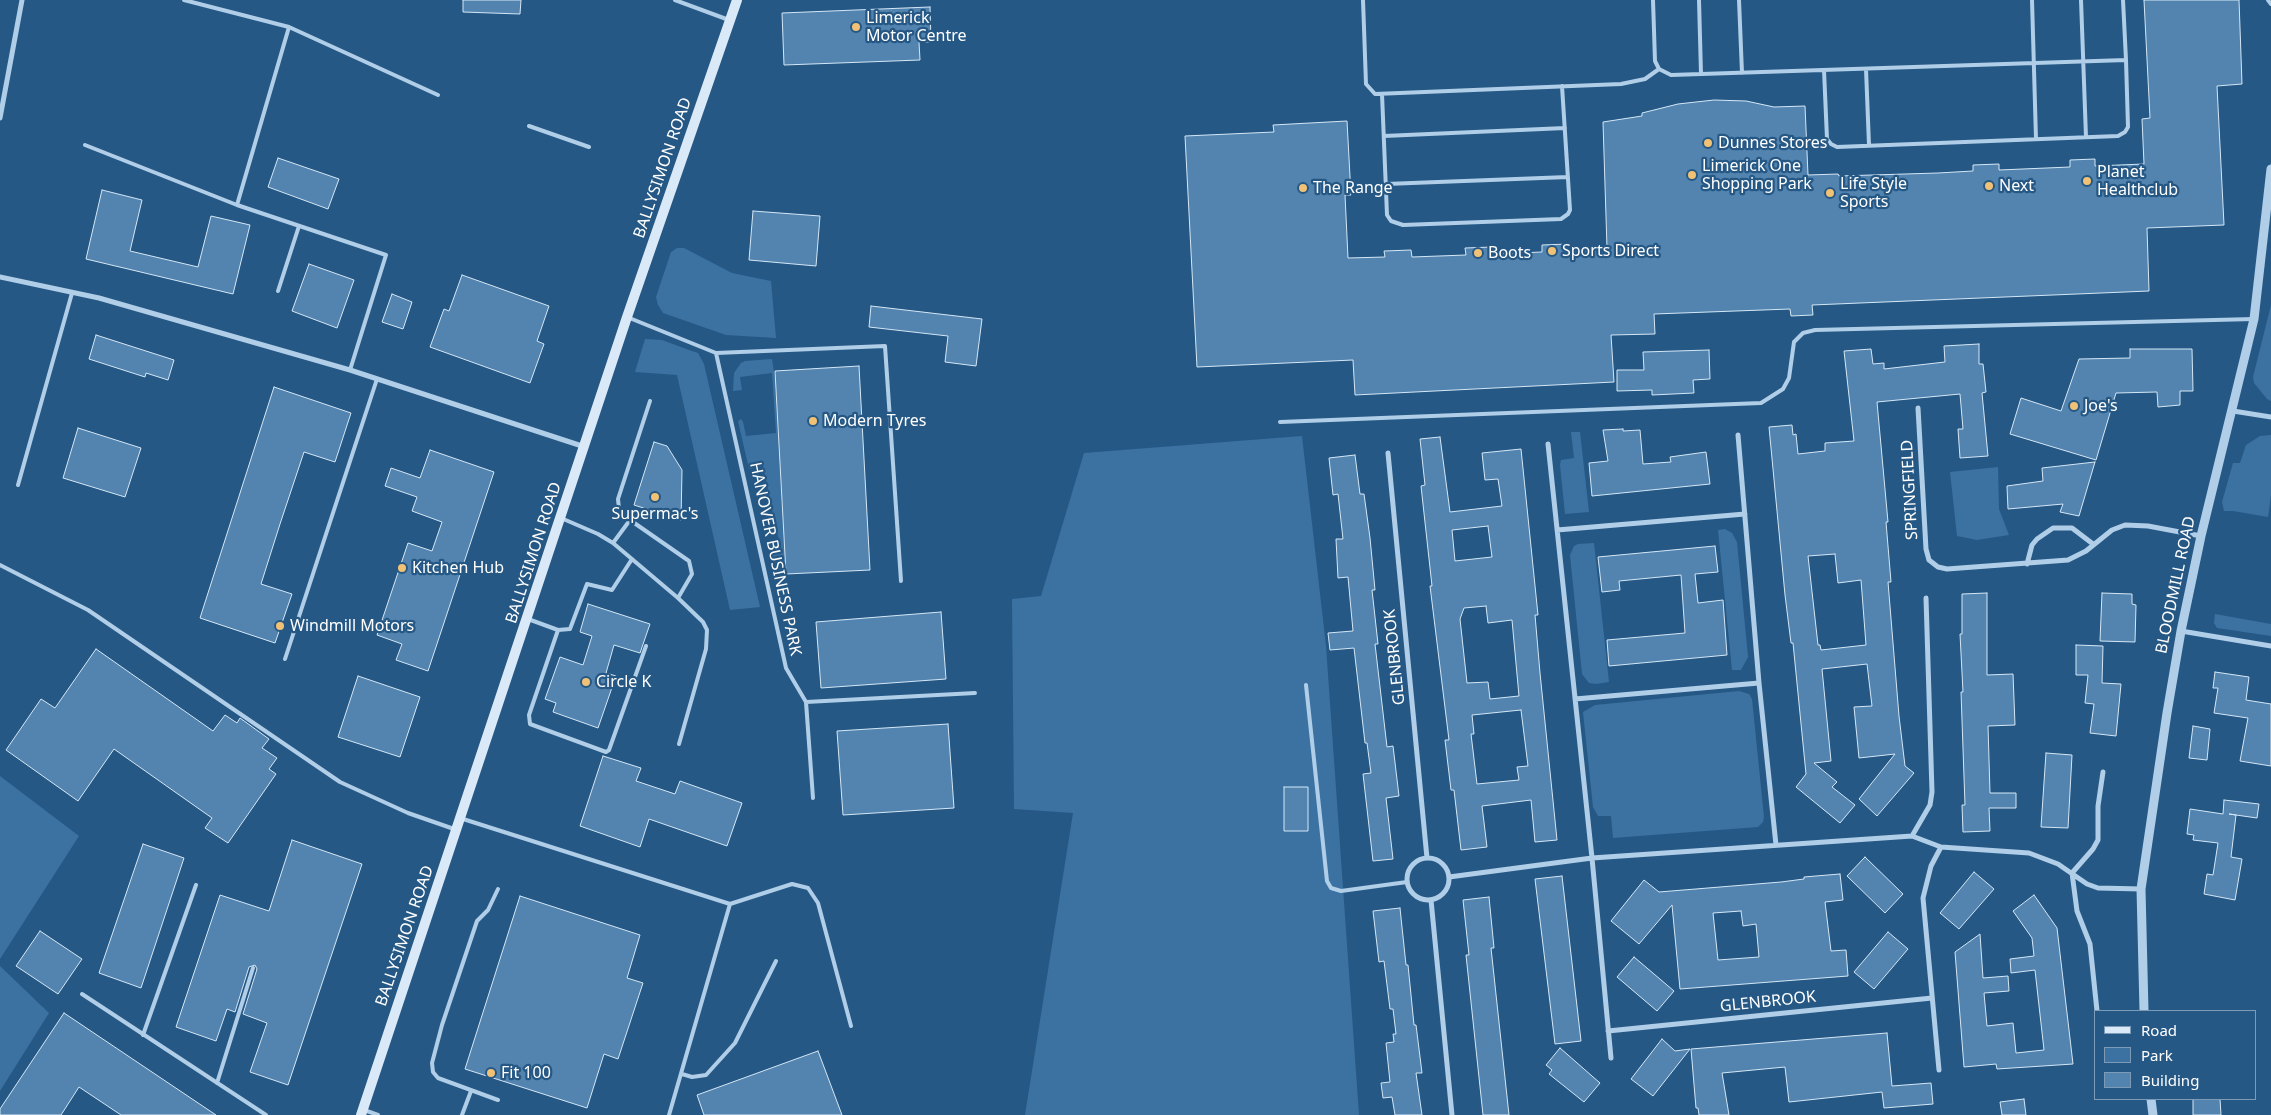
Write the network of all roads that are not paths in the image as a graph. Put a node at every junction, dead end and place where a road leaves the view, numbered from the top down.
1 (15, 0) edge
2 (184, 0) edge
3 (675, 0) edge
4 (736, 0) edge
5 (1363, 0) edge
6 (1653, 0) edge
7 (1699, 0) edge
8 (1739, 0) edge
9 (2032, 0) edge
10 (2081, 0) edge
11 (2123, 0) edge
12 (2268, 0) edge
13 (22, 1) edge
14 (2271, 4) edge
15 (730, 21) junction
16 (289, 27) junction
17 (2126, 60) junction
18 (2083, 61) junction
19 (2034, 62) junction
20 (1659, 69) junction
21 (1866, 69) junction
22 (1824, 70) junction
23 (1742, 73) junction
24 (1701, 74) junction
25 (1562, 86) junction
26 (1382, 94) junction
27 (438, 95) dead end
28 (0, 118) edge
29 (530, 126) dead end
30 (1565, 128) junction
31 (1384, 136) junction
32 (2086, 137) junction
33 (2036, 139) junction
34 (85, 145) dead end
35 (1869, 145) junction
36 (589, 147) dead end
37 (2271, 169) edge
38 (1568, 176) junction
39 (1386, 184) junction
40 (237, 205) junction
41 (299, 226) junction
42 (0, 277) edge
43 (278, 291) dead end
44 (72, 293) junction
45 (627, 317) junction
46 (2254, 319) junction
47 (716, 352) junction
48 (350, 370) junction
49 (376, 379) junction
50 (650, 401) dead end
51 (1918, 408) dead end
52 (2233, 411) junction
53 (2271, 417) edge
54 (1280, 422) dead end
55 (1738, 435) dead end
56 (1548, 444) dead end
57 (585, 447) junction
58 (1388, 453) dead end
59 (18, 485) dead end
60 (1745, 514) junction
61 (560, 518) junction
62 (630, 520) junction
63 (1557, 530) junction
64 (2201, 536) junction
65 (612, 543) junction
66 (2093, 544) junction
67 (632, 559) junction
68 (2027, 564) junction
69 (0, 565) edge
70 (901, 581) dead end
71 (678, 598) junction
72 (1926, 598) dead end
73 (528, 619) junction
74 (558, 630) junction
75 (2180, 631) junction
76 (646, 646) dead end
77 (2271, 646) edge
78 (285, 659) dead end
79 (1759, 683) junction
80 (1306, 685) dead end
81 (975, 693) dead end
82 (1574, 699) junction
83 (806, 702) junction
84 (679, 744) dead end
85 (2103, 772) dead end
86 (813, 798) dead end
87 (460, 818) junction
88 (456, 830) junction
89 (1912, 836) junction
90 (1776, 845) junction
91 (1941, 847) junction
92 (1427, 858) junction
93 (1592, 858) junction
94 (2072, 873) junction
95 (1449, 877) junction
96 (1407, 882) junction
97 (196, 885) dead end
98 (498, 889) dead end
99 (2141, 889) junction
100 (1431, 900) junction
101 (730, 904) junction
102 (776, 961) dead end
103 (253, 968) dead end
104 (82, 994) dead end
105 (1932, 998) junction
106 (2097, 1010) edge
107 (2144, 1010) edge
108 (851, 1026) dead end
109 (1608, 1031) junction
110 (143, 1035) junction
111 (1611, 1058) dead end
112 (1939, 1070) dead end
113 (682, 1074) junction
114 (217, 1083) junction
115 (471, 1091) junction
116 (498, 1100) dead end
117 (2151, 1100) edge
118 (362, 1112) edge
119 (266, 1115) edge
120 (378, 1115) edge
121 (462, 1115) edge
122 (669, 1115) edge
123 (1452, 1115) edge
124 (2153, 1115) edge

1 - 13 lane
2 - 16 lane
3 - 15 lane
4 - 15 main road, BALLYSIMON ROAD
5 - 26 lane
6 - 20 lane
7 - 24 lane
8 - 23 lane
9 - 19 lane
10 - 18 lane
11 - 17 lane
12 - 14 lane
13 - 28 street
15 - 45 main road, BALLYSIMON ROAD
16 - 27 lane
16 - 40 lane
17 - 18 lane
17 - 32 lane
18 - 19 lane
18 - 32 lane
19 - 21 lane
19 - 33 lane
20 - 24 lane
20 - 25 lane
21 - 22 lane
21 - 35 lane
22 - 23 lane
22 - 35 lane
23 - 24 lane
25 - 26 lane
25 - 30 lane
26 - 31 lane
29 - 36 lane
30 - 31 lane
30 - 38 lane
31 - 39 lane
32 - 33 lane
33 - 35 lane
34 - 40 lane
37 - 46 street, BLOODMILL ROAD
38 - 39 lane
38 - 39 lane
40 - 41 lane
41 - 43 lane
41 - 48 lane
42 - 44 street
44 - 48 street
44 - 59 lane
45 - 47 lane
45 - 57 main road, BALLYSIMON ROAD
46 - 52 street, BLOODMILL ROAD
46 - 54 lane
47 - 70 lane
47 - 83 lane, HANOVER BUSINESS PARK
48 - 49 street
49 - 57 street
49 - 78 lane
50 - 62 lane
51 - 68 street, SPRINGFIELD
52 - 53 street
52 - 64 street, BLOODMILL ROAD
55 - 60 street
56 - 63 street
57 - 61 main road, BALLYSIMON ROAD
58 - 92 street, GLENBROOK
60 - 63 street
60 - 79 street
61 - 65 lane
61 - 73 main road, BALLYSIMON ROAD
62 - 65 lane
62 - 71 lane
63 - 82 street
64 - 66 street, SPRINGFIELD
64 - 75 street, BLOODMILL ROAD
65 - 67 lane
66 - 68 street, SPRINGFIELD
66 - 68 street
67 - 71 lane
67 - 74 lane
69 - 88 lane
71 - 84 lane
72 - 89 street
73 - 74 lane
73 - 87 main road, BALLYSIMON ROAD
74 - 76 lane
75 - 77 street
75 - 99 street, BLOODMILL ROAD
79 - 82 street
79 - 90 street
80 - 96 lane
81 - 83 lane
82 - 93 street
83 - 86 lane, HANOVER BUSINESS PARK
85 - 94 street
87 - 88 main road, BALLYSIMON ROAD
87 - 101 lane
88 - 118 main road, BALLYSIMON ROAD
89 - 90 street
89 - 91 street
90 - 93 street
91 - 94 street
91 - 105 street
92 - 95 street
92 - 96 street
93 - 95 street
93 - 109 street
94 - 99 street
94 - 106 street
95 - 100 street
96 - 100 street
97 - 110 lane
98 - 115 lane
99 - 107 street, BLOODMILL ROAD
100 - 123 street
101 - 108 lane
101 - 113 lane
102 - 113 lane
103 - 114 lane
104 - 110 lane
105 - 109 street, GLENBROOK
105 - 112 street
109 - 111 street
110 - 114 lane
113 - 122 lane
114 - 119 lane
115 - 116 lane
115 - 121 lane
117 - 124 street
118 - 120 lane

